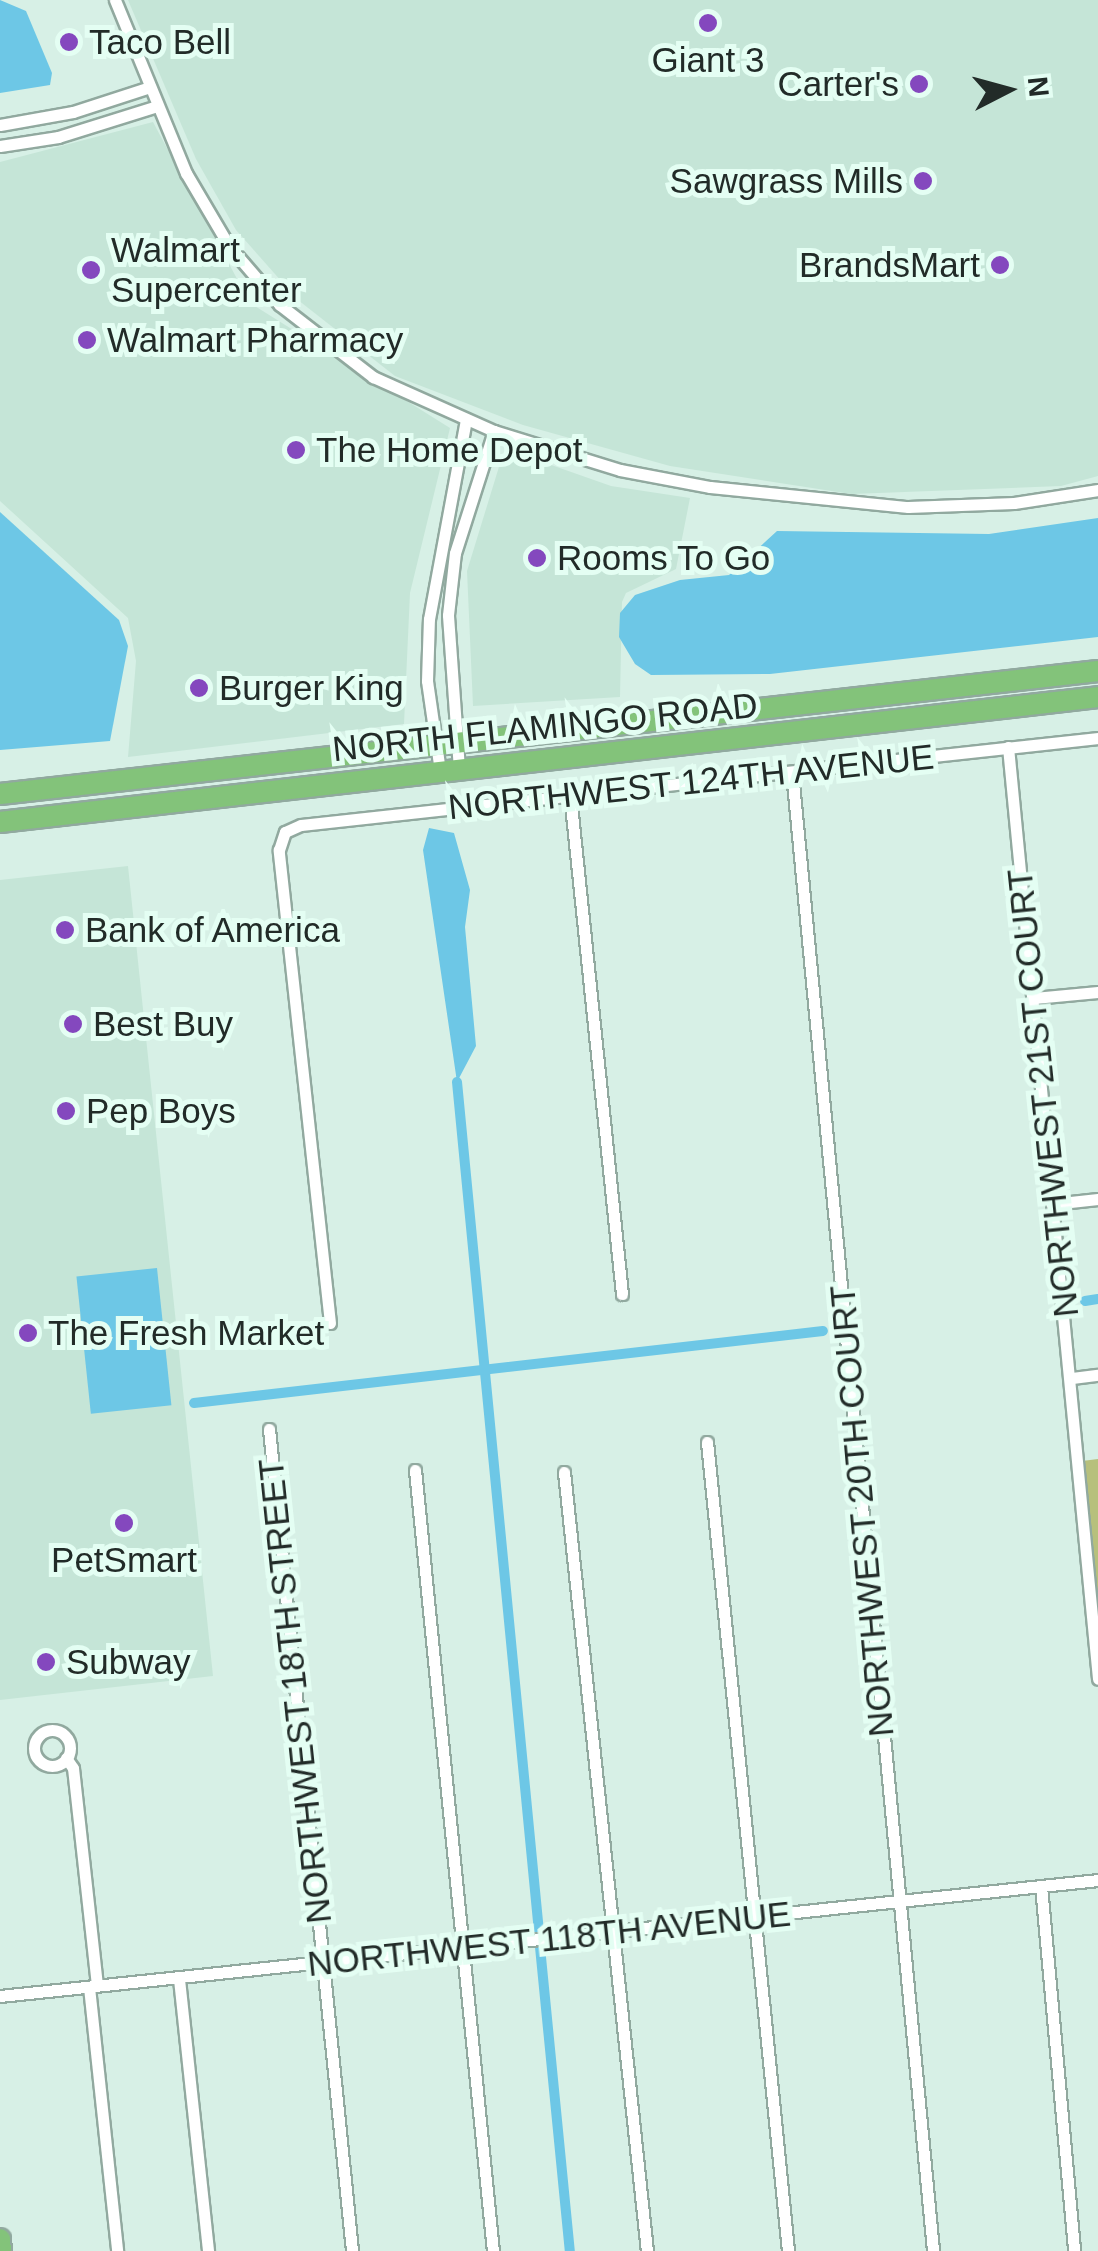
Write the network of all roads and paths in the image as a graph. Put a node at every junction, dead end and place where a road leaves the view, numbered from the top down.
1 (115, 0) edge
2 (150, 88) junction
3 (157, 106) junction
4 (0, 124) edge
5 (0, 146) edge
6 (466, 420) junction
7 (494, 431) junction
8 (1098, 490) edge
9 (1098, 670) edge
10 (1098, 698) edge
11 (1098, 738) edge
12 (445, 743) junction
13 (1008, 747) junction
14 (449, 770) junction
15 (792, 772) junction
16 (0, 794) edge
17 (570, 795) junction
18 (0, 822) edge
19 (1098, 992) edge
20 (1034, 998) junction
21 (1098, 1199) edge
22 (1052, 1204) junction
23 (622, 1294) dead end
24 (330, 1323) dead end
25 (1098, 1376) edge
26 (1072, 1378) junction
27 (268, 1429) dead end
28 (707, 1442) dead end
29 (415, 1470) dead end
30 (564, 1472) dead end
31 (1098, 1678) edge
32 (66, 1758) dead end
33 (1098, 1880) edge
34 (1041, 1886) junction
35 (899, 1900) junction
36 (756, 1917) junction
37 (612, 1932) junction
38 (465, 1947) junction
39 (323, 1962) junction
40 (179, 1979) junction
41 (93, 1986) junction
42 (0, 1996) edge
43 (0, 2239) edge
44 (1, 2251) edge
45 (117, 2251) edge
46 (208, 2251) edge
47 (352, 2251) edge
48 (493, 2251) edge
49 (648, 2251) edge
50 (788, 2251) edge
51 (933, 2251) edge
52 (1074, 2251) edge

1 - 2 street
2 - 3 street
2 - 4 street
3 - 5 street
3 - 6 street
6 - 7 street
6 - 12 street
7 - 8 street
7 - 12 street
9 - 12 highway, NORTH FLAMINGO ROAD
10 - 14 highway, NORTH FLAMINGO ROAD
11 - 13 street, NORTHWEST 124TH AVENUE
12 - 14 street
12 - 14 street
12 - 16 highway, NORTH FLAMINGO ROAD
13 - 15 street, NORTHWEST 124TH AVENUE
13 - 20 street, NORTHWEST 21ST COURT
14 - 18 highway, NORTH FLAMINGO ROAD
15 - 17 street, NORTHWEST 124TH AVENUE
15 - 35 street, NORTHWEST 20TH COURT
17 - 23 street
17 - 24 street, NORTHWEST 124TH AVENUE
19 - 20 street
20 - 22 street, NORTHWEST 21ST COURT
21 - 22 street
22 - 26 street, NORTHWEST 21ST COURT
25 - 26 street
26 - 31 street, NORTHWEST 21ST COURT
27 - 39 street, NORTHWEST 18TH STREET
28 - 36 street
29 - 38 street
30 - 37 street
32 - 41 street
33 - 34 street, NORTHWEST 118TH AVENUE
34 - 35 street, NORTHWEST 118TH AVENUE
34 - 52 street
35 - 36 street, NORTHWEST 118TH AVENUE
35 - 51 street, NORTHWEST 20TH COURT
36 - 37 street, NORTHWEST 118TH AVENUE
36 - 50 street
37 - 38 street, NORTHWEST 118TH AVENUE
37 - 49 street
38 - 39 street, NORTHWEST 118TH AVENUE
38 - 48 street
39 - 40 street, NORTHWEST 118TH AVENUE
39 - 47 street, NORTHWEST 18TH STREET
40 - 41 street, NORTHWEST 118TH AVENUE
40 - 46 street
41 - 42 street, NORTHWEST 118TH AVENUE
41 - 45 street
43 - 44 highway

